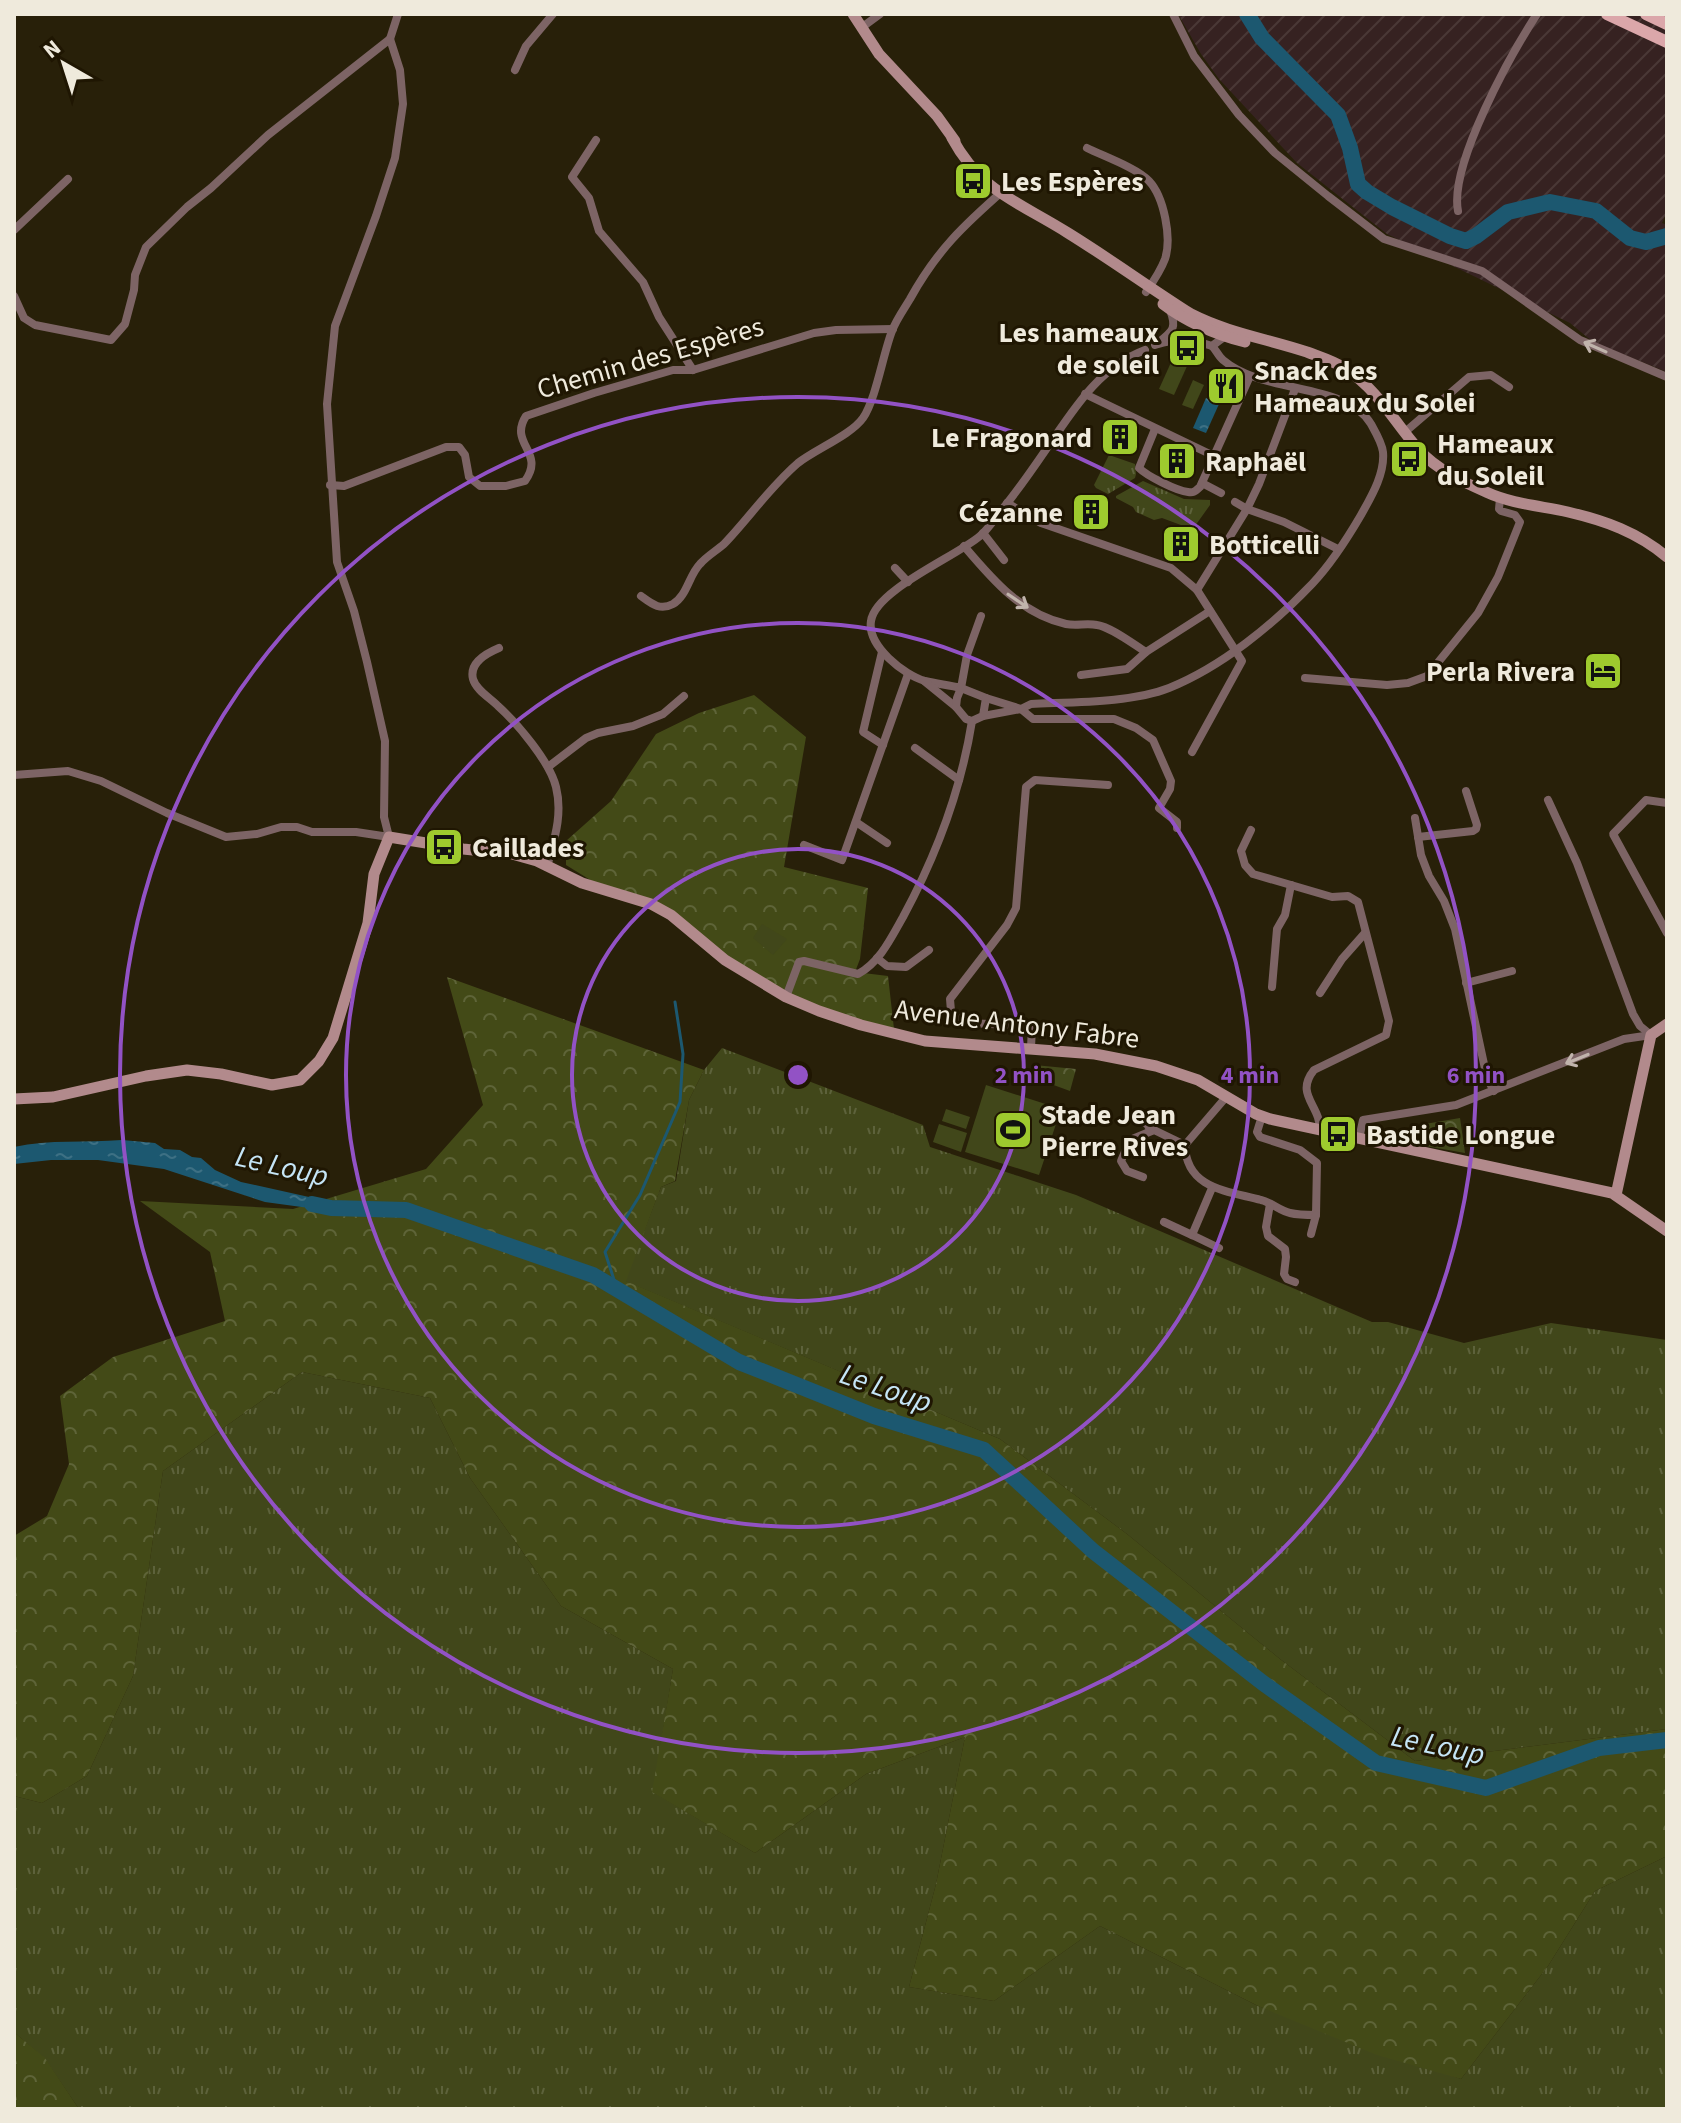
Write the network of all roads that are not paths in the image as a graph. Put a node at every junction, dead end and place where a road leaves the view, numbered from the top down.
1 (398, 14) edge
2 (553, 14) edge
3 (853, 14) edge
4 (880, 14) edge
5 (1173, 14) edge
6 (1537, 14) edge
7 (1607, 14) edge
8 (1646, 14) edge
9 (1667, 24) edge
10 (861, 28) junction
11 (390, 39) junction
12 (1667, 42) edge
13 (515, 70) dead end
14 (596, 140) dead end
15 (1087, 148) dead end
16 (68, 179) dead end
17 (1002, 191) junction
18 (1458, 211) dead end
19 (14, 230) edge
20 (1148, 289) junction
21 (14, 296) edge
22 (1170, 309) junction
23 (893, 329) junction
24 (1224, 337) junction
25 (1212, 346) junction
26 (1145, 350) dead end
27 (1323, 358) junction
28 (693, 370) junction
29 (1250, 376) junction
30 (1667, 377) edge
31 (1509, 387) dead end
32 (1295, 389) junction
33 (1085, 394) junction
34 (1155, 429) junction
35 (1405, 432) junction
36 (1214, 456) junction
37 (1202, 483) junction
38 (330, 485) junction
39 (1221, 493) dead end
40 (1500, 498) junction
41 (1235, 502) dead end
42 (1007, 503) junction
43 (1247, 509) junction
44 (983, 533) junction
45 (964, 546) junction
46 (1338, 549) junction
47 (1667, 557) edge
48 (1004, 560) dead end
49 (895, 568) dead end
50 (908, 582) junction
51 (1197, 590) junction
52 (641, 596) dead end
53 (1210, 611) junction
54 (981, 616) dead end
55 (499, 648) dead end
56 (1236, 650) junction
57 (882, 652) junction
58 (1146, 652) junction
59 (908, 674) junction
60 (1081, 675) dead end
61 (1305, 678) dead end
62 (923, 681) junction
63 (961, 688) junction
64 (684, 696) dead end
65 (986, 698) junction
66 (956, 707) junction
67 (1021, 709) junction
68 (983, 716) junction
69 (972, 721) junction
70 (883, 745) junction
71 (915, 748) dead end
72 (1192, 752) dead end
73 (548, 767) junction
74 (14, 775) edge
75 (959, 780) junction
76 (1108, 785) dead end
77 (1466, 791) dead end
78 (1548, 800) dead end
79 (1667, 803) edge
80 (1415, 818) dead end
81 (856, 822) junction
82 (1177, 828) dead end
83 (1251, 830) dead end
84 (1418, 837) junction
85 (887, 843) dead end
86 (386, 844) junction
87 (804, 845) dead end
88 (547, 867) junction
89 (1291, 885) junction
90 (1365, 933) junction
91 (1667, 933) edge
92 (929, 950) dead end
93 (877, 958) junction
94 (1512, 971) dead end
95 (1466, 983) junction
96 (1272, 987) dead end
97 (1320, 993) dead end
98 (786, 997) junction
99 (1667, 1024) edge
100 (1651, 1035) junction
101 (1031, 1048) junction
102 (1494, 1091) junction
103 (1227, 1096) junction
104 (14, 1099) edge
105 (1130, 1115) dead end
106 (1262, 1116) junction
107 (1151, 1131) junction
108 (1320, 1131) junction
109 (1359, 1139) junction
110 (1185, 1145) junction
111 (1143, 1177) dead end
112 (1212, 1188) junction
113 (1616, 1195) junction
114 (1270, 1204) junction
115 (1316, 1215) junction
116 (1164, 1222) dead end
117 (1667, 1231) edge
118 (1311, 1234) dead end
119 (1192, 1235) junction
120 (1219, 1248) dead end
121 (1295, 1282) dead end

1 - 11 street
2 - 13 street
3 - 10 street
4 - 10 street
30 -> 5 street
6 - 18 street
7 - 12 main road
8 - 9 main road
10 - 17 street
11 - 21 street
11 - 38 street
14 - 28 street
15 - 20 street
16 - 19 street
17 - 20 street
17 - 23 street
20 - 22 street
20 - 27 street
22 - 24 street
22 - 25 street
23 - 28 street, Chemin des Espères
23 - 52 street
24 - 25 street
24 - 27 street
25 - 29 street
26 - 33 street
27 - 35 street
28 - 38 street, Chemin des Espères
29 - 32 street
29 - 36 street
31 - 35 street
32 - 43 street
32 - 46 street
33 - 34 street
33 - 42 street
34 - 36 street
34 - 37 street
35 - 40 street
36 - 37 street
37 - 39 street
38 - 86 street
40 - 47 street
40 - 61 street
41 - 43 street
42 - 44 street
42 - 51 street
43 - 46 street
43 - 51 street
44 - 45 street
44 - 48 street
45 - 50 street
45 -> 58 street
46 - 56 street
49 - 50 street
50 - 57 street
51 - 53 street
53 - 56 street
53 - 58 street
54 - 63 street
55 - 73 street
56 - 67 street
56 - 72 street
57 - 59 street
57 - 70 street
58 - 60 street
59 - 62 street
59 - 70 street
62 - 63 street
62 - 66 street
63 - 65 street
63 - 66 street
64 - 73 street
65 - 67 street
65 - 68 street
66 - 69 street
67 - 68 street
67 - 82 street
68 - 69 street
69 - 75 street
70 - 81 street
71 - 75 street
73 - 88 street
74 - 86 street
75 - 93 street
76 - 101 street
77 - 84 street
78 - 100 street
79 - 91 street
80 - 84 street
81 - 85 street
81 - 87 street
83 - 89 street
84 - 95 street
86 - 88 street, Avenue Antony Fabre
86 - 104 street
88 - 98 street, Avenue Antony Fabre
89 - 90 street
89 - 96 street
90 - 97 street
90 - 108 street
92 - 93 street
93 - 98 street
94 - 95 street
95 - 102 street
98 - 101 street, Avenue Antony Fabre
99 - 100 street
100 -> 102 street
100 - 113 street
101 - 103 street, Avenue Antony Fabre
102 - 109 street
103 - 106 street, Avenue Antony Fabre
103 - 110 street
105 - 107 street
106 - 108 street, Avenue Antony Fabre
106 - 115 street
107 - 110 street
107 - 111 street
108 - 109 street, Avenue Antony Fabre
109 - 113 street, Avenue Antony Fabre
110 - 112 street
112 - 114 street
112 - 119 street
113 - 117 street
114 - 115 street
114 - 121 street
115 - 118 street
116 - 119 street
119 - 120 street

